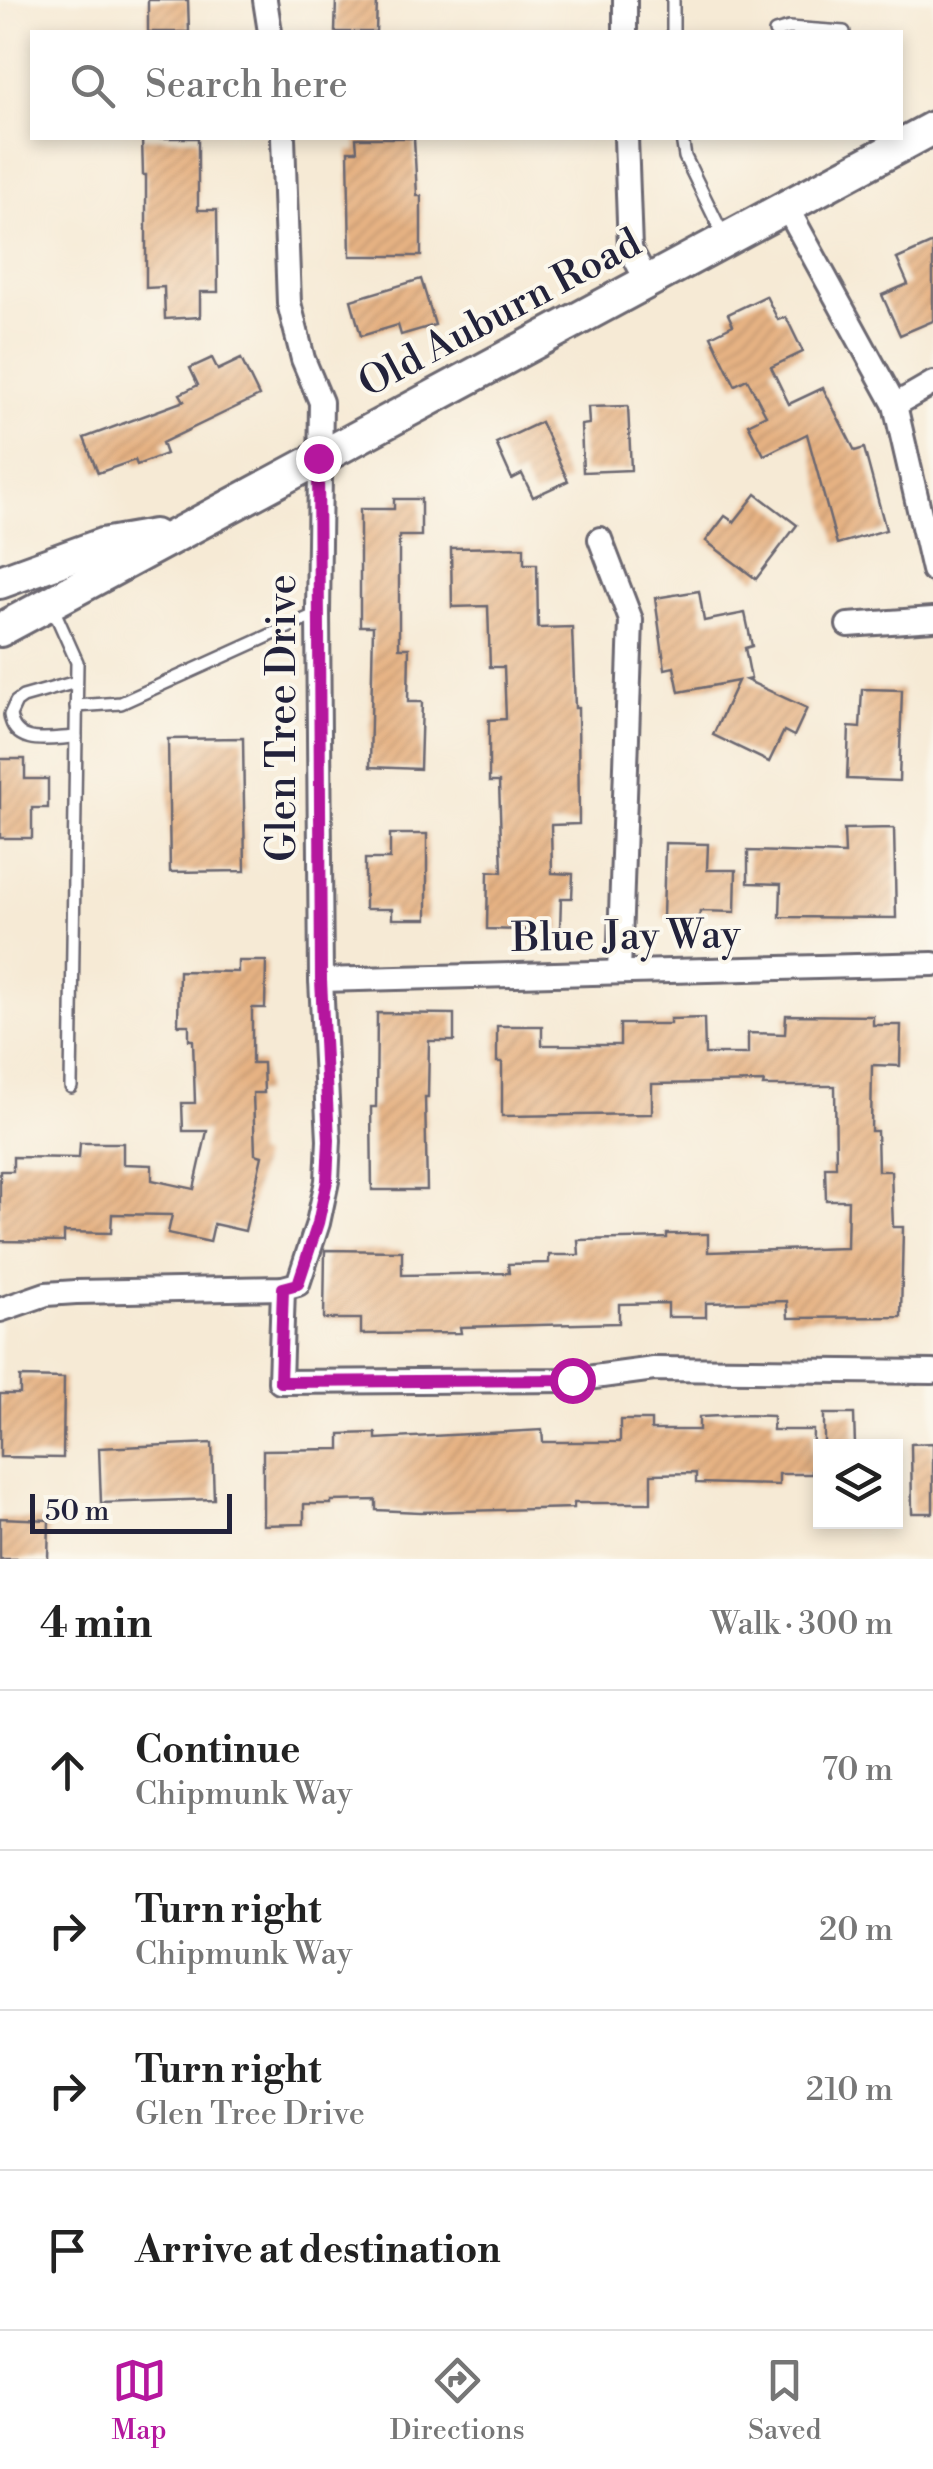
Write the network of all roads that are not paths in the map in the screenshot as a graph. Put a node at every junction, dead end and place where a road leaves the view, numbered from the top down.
1 (265, 0) edge
2 (624, 0) edge
3 (673, 0) edge
4 (270, 30) edge
5 (625, 30) edge
6 (673, 30) edge
7 (782, 30) edge
8 (816, 30) edge
9 (933, 128) edge
10 (283, 140) edge
11 (626, 140) edge
12 (682, 140) edge
13 (898, 142) edge
14 (786, 206) junction
15 (725, 239) junction
16 (646, 281) junction
17 (933, 384) edge
18 (896, 404) junction
19 (318, 458) junction
20 (182, 531) junction
21 (600, 539) dead end
22 (933, 570) edge
23 (0, 582) edge
24 (50, 602) junction
25 (318, 613) junction
26 (933, 619) edge
27 (848, 624) dead end
28 (0, 630) edge
29 (76, 682) junction
30 (76, 706) junction
31 (76, 737) junction
32 (933, 964) edge
33 (619, 972) junction
34 (321, 980) junction
35 (71, 1086) dead end
36 (283, 1288) junction
37 (0, 1310) edge
38 (933, 1372) edge

1 - 4 street
2 - 5 street
3 - 6 lane
7 - 8 lane
9 - 13 main road, Old Auburn Road
10 - 19 street, Glen Tree Drive
11 - 16 street
12 - 15 lane
13 - 14 main road, Old Auburn Road
14 - 15 main road, Old Auburn Road
14 - 18 street
15 - 16 main road, Old Auburn Road
16 - 19 main road, Old Auburn Road
17 - 18 street
18 - 22 street
19 - 20 main road, Old Auburn Road
19 - 25 street, Glen Tree Drive
20 - 23 main road
20 - 24 main road, Old Auburn Road
21 - 33 street
24 - 28 main road, Old Auburn Road
24 - 29 lane
25 - 30 lane
25 - 34 street, Glen Tree Drive
26 - 27 street
29 - 30 lane
29 - 31 lane
30 - 31 lane
31 - 35 lane
32 - 33 street, Blue Jay Way
33 - 34 street, Blue Jay Way
34 - 36 street, Glen Tree Drive
36 - 37 street
36 - 38 street

